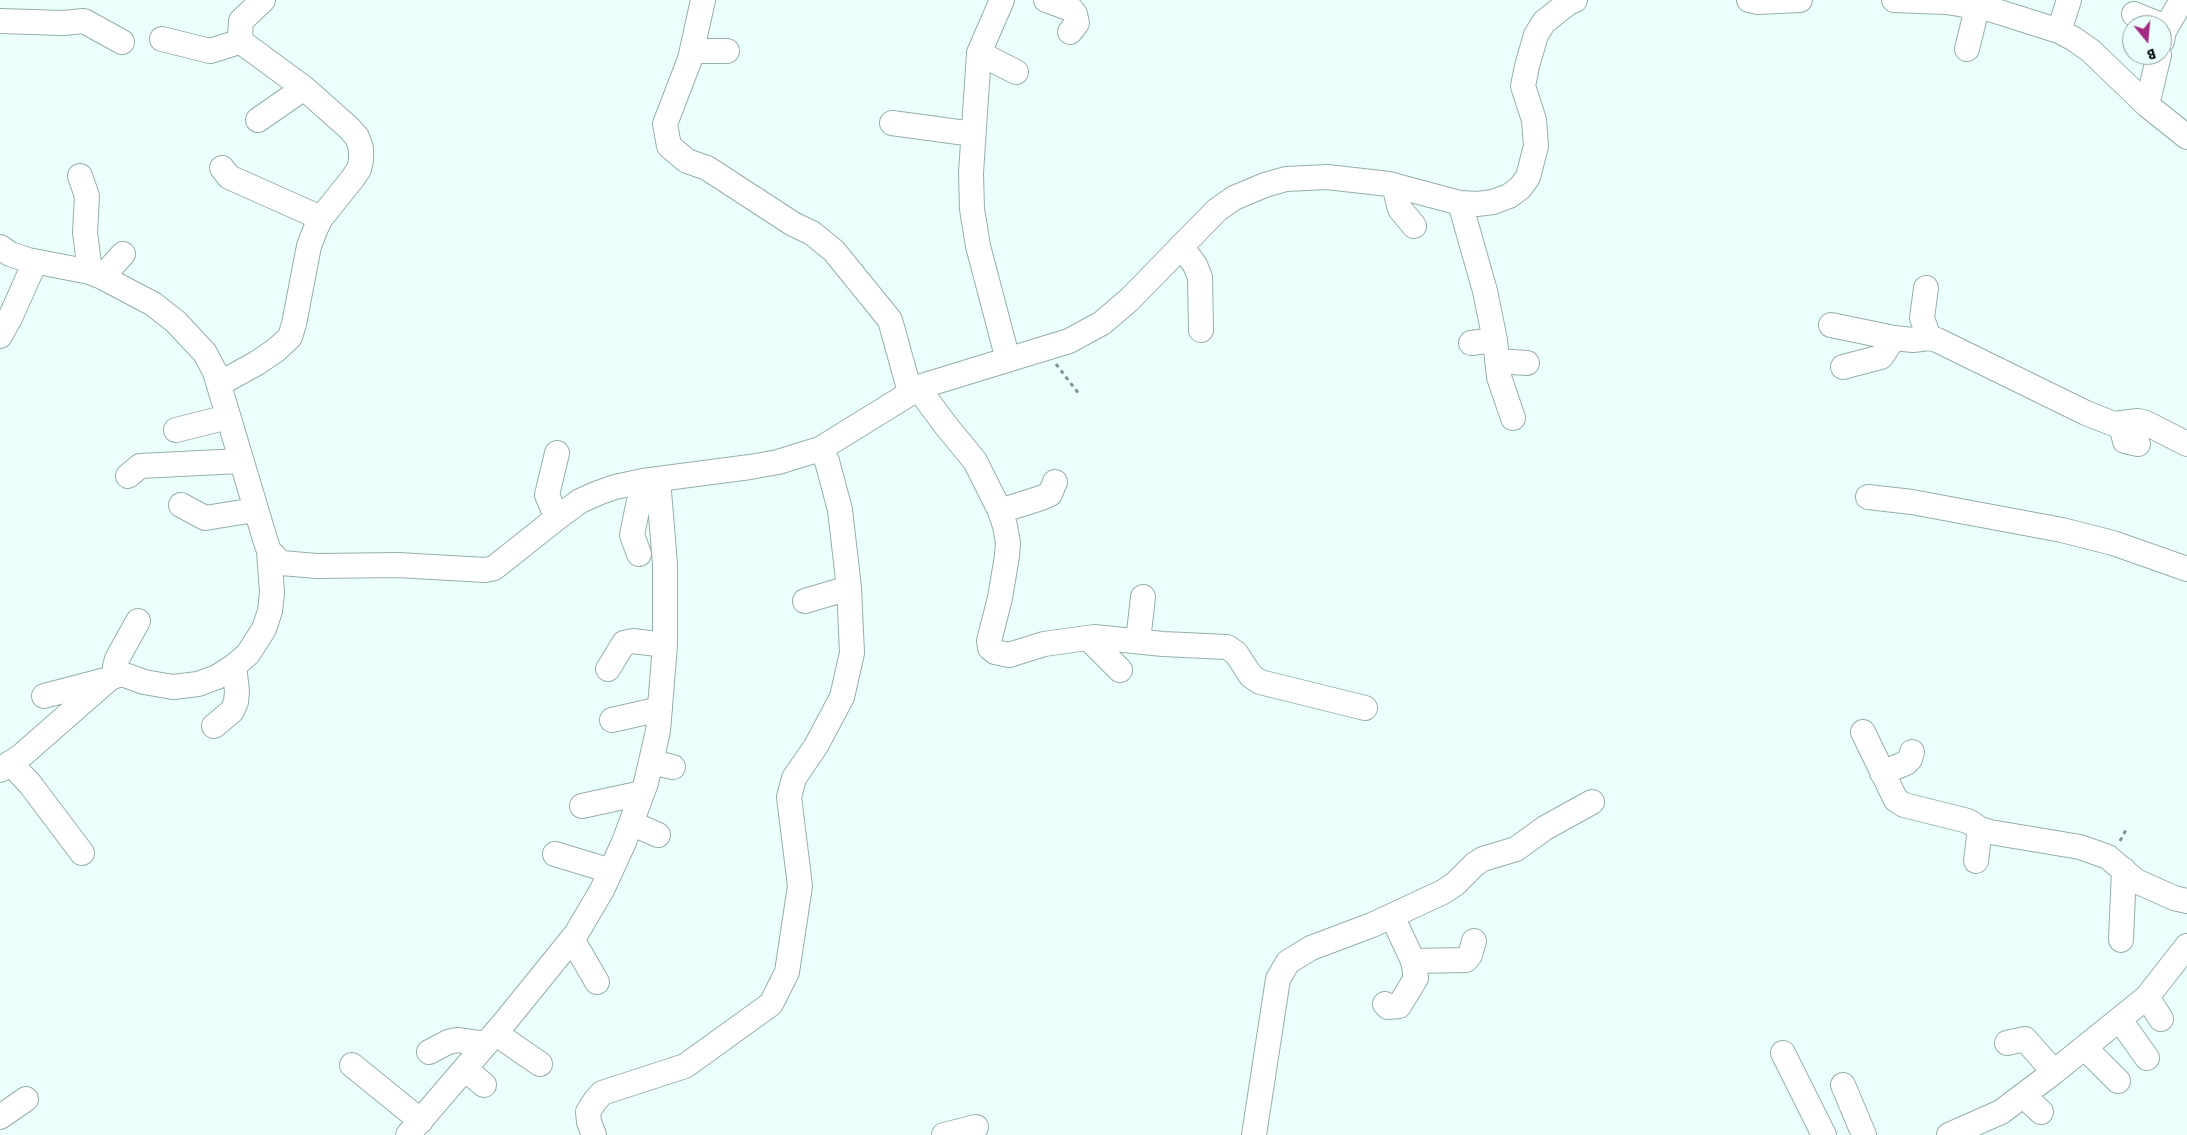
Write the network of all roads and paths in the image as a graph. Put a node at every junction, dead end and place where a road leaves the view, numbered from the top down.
1 (263, 0) edge
2 (703, 0) edge
3 (1002, 0) edge
4 (1046, 0) edge
5 (1749, 0) edge
6 (1800, 0) edge
7 (1894, 0) edge
8 (2068, 0) edge
9 (2182, 0) edge
10 (1572, 2) edge
11 (1977, 8) junction
12 (2172, 16) edge
13 (0, 21) edge
14 (2059, 31) junction
15 (1070, 32) dead end
16 (162, 39) dead end
17 (242, 41) junction
18 (122, 42) dead end
19 (1967, 49) dead end
20 (692, 51) junction
21 (728, 51) dead end
22 (979, 53) junction
23 (2157, 65) edge
24 (1016, 72) dead end
25 (304, 88) junction
26 (2147, 104) junction
27 (258, 120) dead end
28 (892, 123) dead end
29 (973, 134) junction
30 (2187, 137) edge
31 (222, 168) dead end
32 (80, 176) dead end
33 (1394, 185) junction
34 (1460, 203) junction
35 (321, 218) junction
36 (1414, 226) dead end
37 (1181, 246) junction
38 (0, 247) edge
39 (123, 254) dead end
40 (35, 262) junction
41 (96, 275) junction
42 (1926, 288) dead end
43 (1832, 325) dead end
44 (1201, 330) dead end
45 (0, 336) edge
46 (1894, 338) junction
47 (1929, 338) junction
48 (1471, 343) dead end
49 (1045, 350) junction
50 (1496, 350) junction
51 (1008, 360) junction
52 (1527, 362) dead end
53 (1843, 367) dead end
54 (219, 384) junction
55 (914, 390) junction
56 (1079, 394) dead end
57 (228, 417) junction
58 (1513, 418) dead end
59 (2121, 425) junction
60 (176, 430) dead end
61 (2138, 444) dead end
62 (2187, 444) edge
63 (820, 449) junction
64 (557, 454) dead end
65 (240, 461) junction
66 (128, 476) dead end
67 (650, 480) junction
68 (1055, 482) dead end
69 (1868, 497) dead end
70 (181, 504) dead end
71 (255, 510) junction
72 (1000, 511) junction
73 (557, 518) junction
74 (269, 552) junction
75 (639, 554) dead end
76 (2187, 570) edge
77 (849, 588) junction
78 (1143, 597) dead end
79 (805, 601) dead end
80 (138, 621) dead end
81 (1088, 638) junction
82 (1138, 641) junction
83 (665, 645) junction
84 (234, 666) junction
85 (608, 669) dead end
86 (1120, 670) dead end
87 (113, 677) junction
88 (44, 696) dead end
89 (1365, 708) dead end
90 (660, 709) junction
91 (612, 720) dead end
92 (214, 726) dead end
93 (1863, 732) dead end
94 (1912, 752) dead end
95 (5, 767) edge
96 (1882, 773) junction
97 (642, 793) junction
98 (1592, 802) dead end
99 (582, 806) dead end
100 (631, 823) junction
101 (1980, 829) junction
102 (658, 835) dead end
103 (82, 853) dead end
104 (555, 854) dead end
105 (1976, 861) dead end
106 (2124, 870) junction
107 (611, 871) junction
108 (2187, 901) edge
109 (1392, 916) junction
110 (572, 939) junction
111 (2121, 940) dead end
112 (1474, 941) dead end
113 (2187, 946) edge
114 (1413, 961) junction
115 (597, 982) dead end
116 (2147, 997) junction
117 (1385, 1004) dead end
118 (2160, 1019) dead end
119 (2120, 1020) junction
120 (490, 1039) junction
121 (2007, 1043) dead end
122 (2085, 1048) junction
123 (429, 1052) dead end
124 (1783, 1053) dead end
125 (2147, 1058) dead end
126 (540, 1064) dead end
127 (352, 1065) dead end
128 (465, 1069) junction
129 (2054, 1072) junction
130 (2118, 1081) dead end
131 (484, 1085) dead end
132 (1843, 1085) dead end
133 (2024, 1096) junction
134 (26, 1098) dead end
135 (2041, 1112) dead end
136 (0, 1117) edge
137 (1989, 1126) edge
138 (976, 1127) dead end
139 (414, 1128) edge
140 (594, 1135) edge
141 (944, 1135) edge
142 (1254, 1135) edge
143 (1824, 1135) edge
144 (1864, 1135) edge
145 (1948, 1135) edge

1 - 17 street
2 - 20 street
3 - 22 street
4 - 15 street
5 - 6 street
7 - 11 street
8 - 14 street
9 - 12 street
10 - 34 street
11 - 14 street
11 - 19 street
13 - 18 street
14 - 26 street
16 - 17 street
17 - 25 street
20 - 21 street
20 - 55 street
22 - 24 street
22 - 29 street
23 - 26 street
25 - 27 street
25 - 35 street
26 - 30 street
28 - 29 street
29 - 51 street
31 - 35 street
32 - 41 street
33 - 34 street
33 - 36 street
33 - 37 street
34 - 50 street
35 - 54 street
37 - 44 street
37 - 49 street
38 - 40 street
39 - 41 street
40 - 41 street
40 - 45 street
41 - 54 street
42 - 47 street
43 - 46 street
46 - 47 street
46 - 53 street
47 - 59 street
48 - 50 street
49 - 51 street
49 - 56 path
50 - 52 street
50 - 58 street
51 - 55 street
54 - 57 street
55 - 63 street
55 - 72 street
57 - 60 street
57 - 65 street
59 - 61 street
59 - 62 street
63 - 67 street
63 - 77 street
64 - 73 street
65 - 66 street
65 - 71 street
67 - 73 street
67 - 75 street
67 - 83 street
68 - 72 street
69 - 76 street
70 - 71 street
71 - 74 street
72 - 81 street
73 - 74 street
74 - 84 street
77 - 79 street
77 - 140 street
78 - 82 street
80 - 87 street
81 - 82 street
81 - 86 street
82 - 89 street
83 - 85 street
83 - 90 street
84 - 87 street
84 - 92 street
87 - 88 street
87 - 95 street
90 - 91 street
90 - 97 street
93 - 96 street
94 - 96 street
95 - 103 street
96 - 101 street
97 - 99 street
97 - 100 street
98 - 109 street
100 - 102 street
100 - 107 street
101 - 105 street
101 - 106 street
104 - 107 street
106 - 108 street
106 - 111 street
107 - 110 street
109 - 114 street
109 - 142 street
110 - 115 street
110 - 120 street
112 - 114 street
113 - 116 street
114 - 117 street
116 - 118 street
116 - 119 street
119 - 122 street
119 - 125 street
120 - 123 street
120 - 126 street
120 - 128 street
121 - 129 street
122 - 129 street
122 - 130 street
124 - 143 street
127 - 139 street
128 - 131 street
128 - 139 street
129 - 133 street
132 - 144 street
133 - 135 street
133 - 137 street
134 - 136 street
137 - 145 street
138 - 141 street

